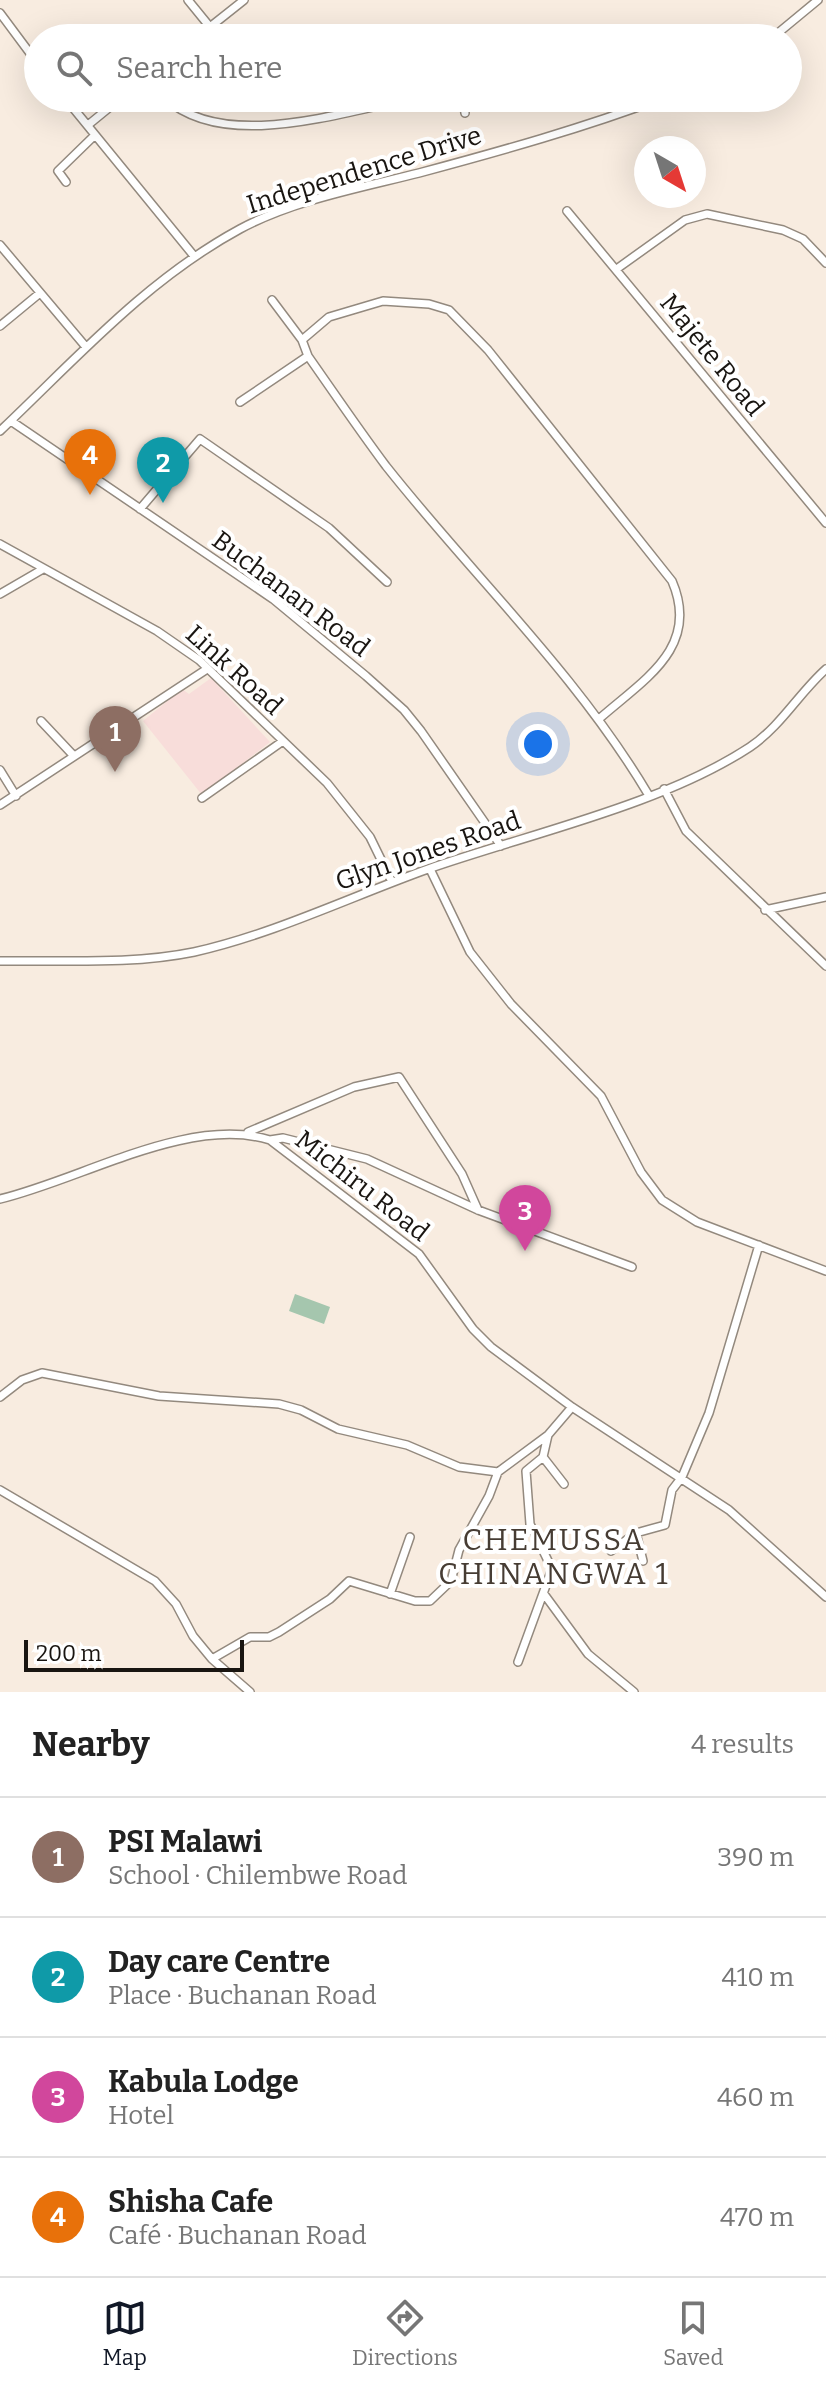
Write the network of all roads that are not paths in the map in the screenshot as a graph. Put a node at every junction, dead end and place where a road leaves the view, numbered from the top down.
1 (188, 0) edge
2 (244, 0) edge
3 (818, 0) edge
4 (0, 13) edge
5 (208, 24) edge
6 (214, 24) edge
7 (789, 24) edge
8 (24, 45) edge
9 (77, 112) edge
10 (104, 112) edge
11 (185, 112) edge
12 (341, 112) edge
13 (624, 112) edge
14 (88, 125) junction
15 (95, 135) junction
16 (66, 182) dead end
17 (567, 211) dead end
18 (0, 245) edge
19 (194, 256) junction
20 (826, 263) edge
21 (618, 268) junction
22 (40, 293) junction
23 (272, 300) dead end
24 (0, 326) edge
25 (302, 340) junction
26 (86, 347) junction
27 (308, 356) junction
28 (240, 402) dead end
29 (11, 421) junction
30 (0, 431) edge
31 (140, 509) junction
32 (826, 523) edge
33 (0, 544) edge
34 (43, 569) junction
35 (387, 582) dead end
36 (0, 594) edge
37 (207, 669) junction
38 (826, 669) edge
39 (599, 719) junction
40 (41, 721) dead end
41 (283, 741) junction
42 (73, 755) junction
43 (0, 770) edge
44 (664, 789) junction
45 (648, 794) junction
46 (16, 796) junction
47 (202, 798) dead end
48 (0, 805) edge
49 (501, 846) junction
50 (430, 869) junction
51 (392, 882) junction
52 (826, 897) edge
53 (765, 910) junction
54 (0, 961) edge
55 (826, 966) edge
56 (246, 1133) junction
57 (270, 1140) junction
58 (0, 1199) edge
59 (478, 1210) junction
60 (759, 1245) junction
61 (632, 1267) dead end
62 (826, 1271) edge
63 (0, 1397) edge
64 (572, 1407) junction
65 (548, 1435) junction
66 (543, 1457) junction
67 (498, 1472) junction
68 (682, 1477) junction
69 (564, 1484) dead end
70 (0, 1490) edge
71 (636, 1533) junction
72 (410, 1537) dead end
73 (611, 1551) dead end
74 (643, 1561) dead end
75 (390, 1594) junction
76 (544, 1594) junction
77 (826, 1597) edge
78 (212, 1659) junction
79 (518, 1662) dead end
80 (250, 1692) edge
81 (634, 1692) edge

1 - 5 street
2 - 6 street
3 - 7 street
4 - 8 street
9 - 14 street
10 - 14 street
11 - 12 street
13 - 19 street, Independence Drive
14 - 15 street
15 - 16 street
15 - 19 street
17 - 21 street, Majete Road
18 - 22 street
19 - 26 street, Independence Drive
20 - 21 street
21 - 32 street, Majete Road
22 - 24 street
22 - 26 street
23 - 25 street
25 - 27 street
25 - 39 street
26 - 29 street, Independence Drive
27 - 28 street
27 - 39 street
29 - 30 street, Independence Drive
29 - 31 street, Buchanan Road
31 - 35 street
31 - 49 street, Buchanan Road
33 - 34 street, Link Road
34 - 36 street
34 - 37 street, Link Road
37 - 41 street, Link Road
37 - 42 street
38 - 44 street, Glyn Jones Road
39 - 45 street
40 - 42 street
41 - 47 street
41 - 51 street, Link Road
42 - 46 street
43 - 46 street
44 - 45 street, Glyn Jones Road
44 - 53 street
45 - 49 street, Glyn Jones Road
46 - 48 street
49 - 50 street, Glyn Jones Road
50 - 51 street, Glyn Jones Road
50 - 60 street
51 - 54 street, Glyn Jones Road
52 - 53 street
53 - 55 street
56 - 57 street, Michiru Road
56 - 58 street, Michiru Road
56 - 59 street
57 - 59 street
57 - 64 street, Michiru Road
59 - 61 street
60 - 62 street
60 - 68 street
63 - 67 street
64 - 65 street
64 - 68 street, Michiru Road
65 - 66 street
65 - 67 street
66 - 69 street
66 - 76 street
67 - 75 street
68 - 71 street
68 - 77 street, Michiru Road
70 - 78 street
71 - 73 street
71 - 74 street
72 - 75 street
75 - 78 street
76 - 79 street
76 - 81 street
78 - 80 street

